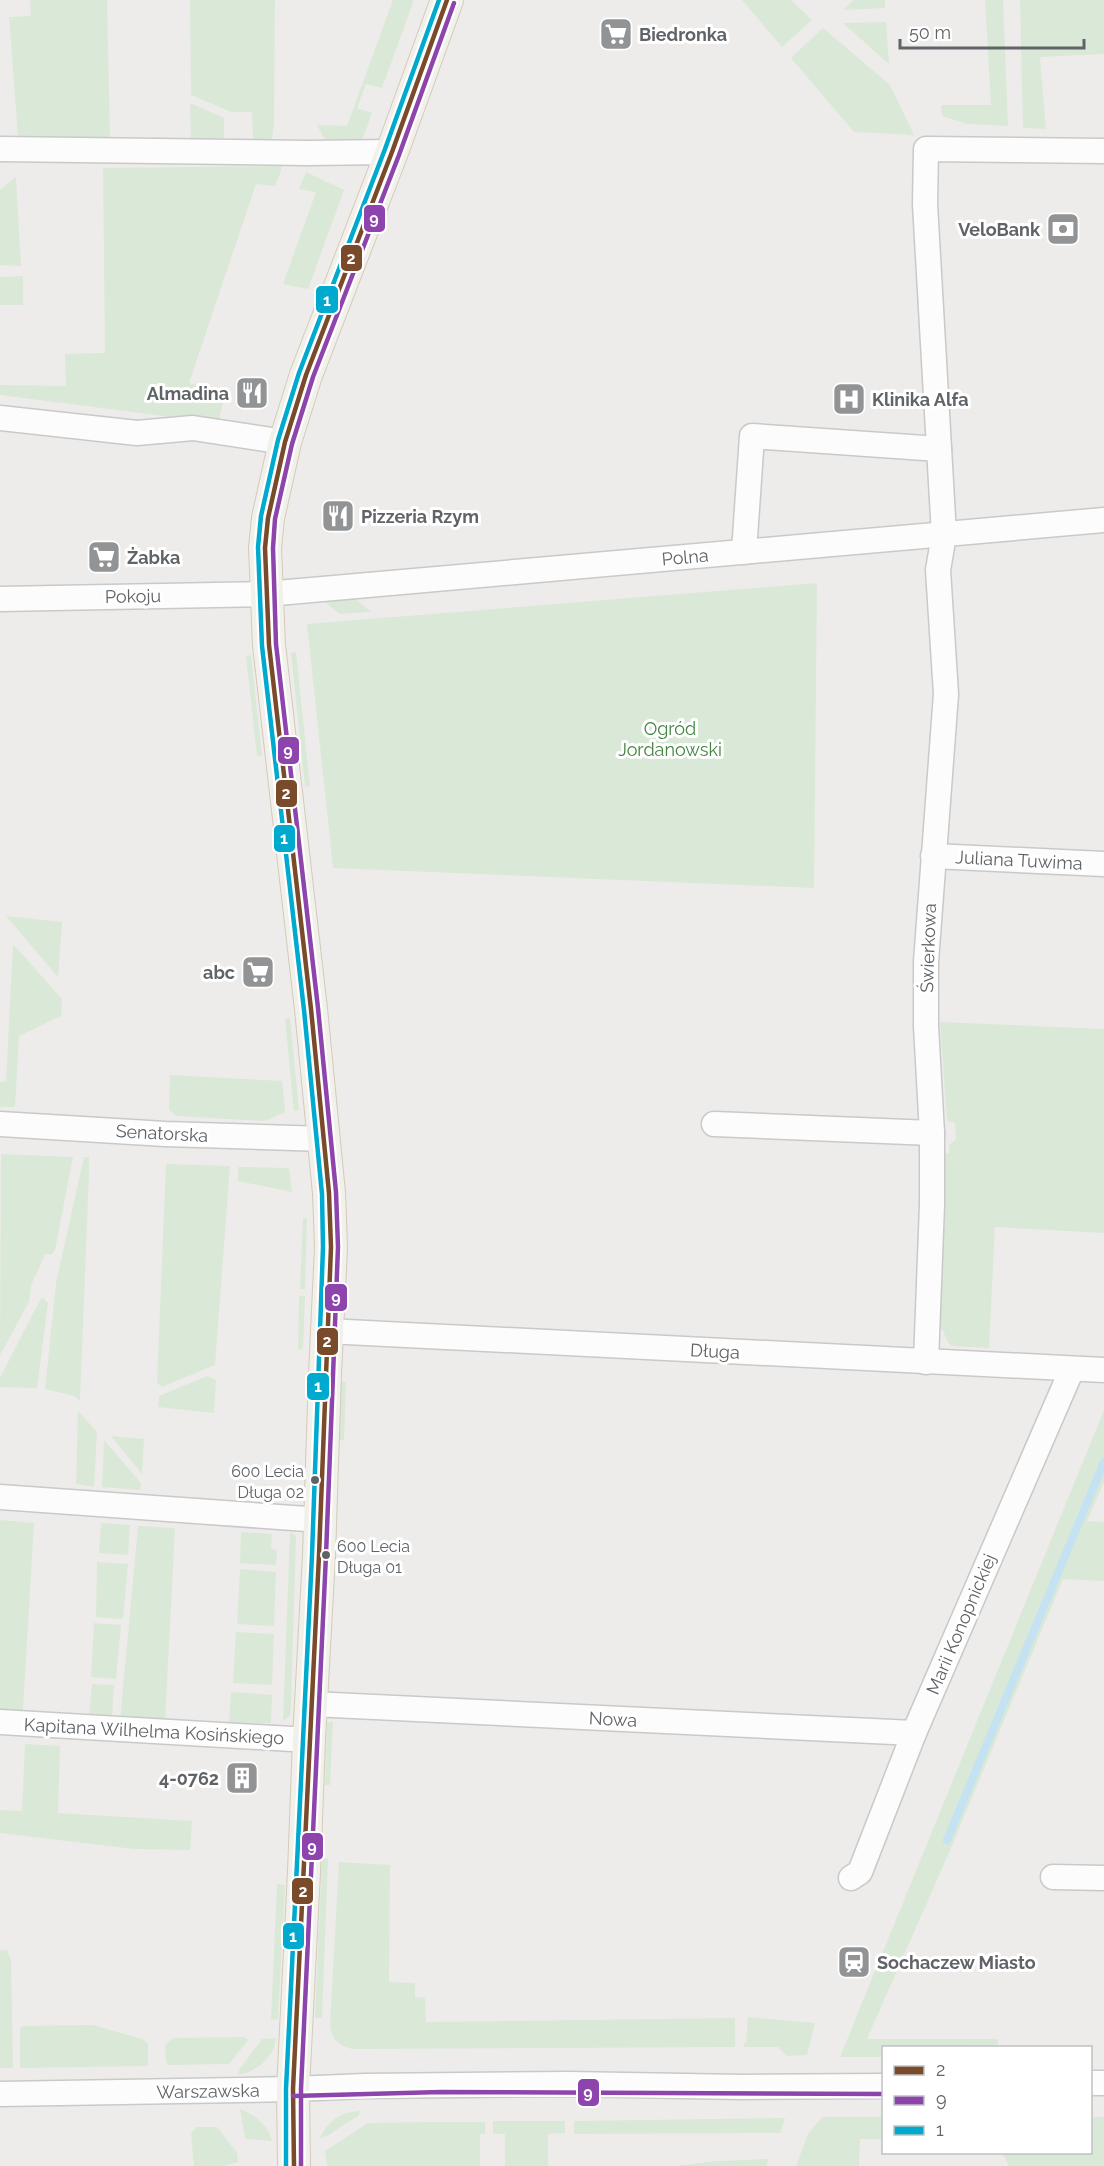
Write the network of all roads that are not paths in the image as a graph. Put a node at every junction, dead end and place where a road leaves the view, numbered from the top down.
1 (447, 0) edge
2 (0, 149) edge
3 (392, 152) junction
4 (1104, 152) edge
5 (0, 418) edge
6 (285, 442) junction
7 (939, 449) junction
8 (1104, 520) edge
9 (944, 535) junction
10 (744, 552) junction
11 (266, 594) junction
12 (0, 599) edge
13 (933, 856) junction
14 (1104, 864) edge
15 (0, 1124) edge
16 (714, 1124) dead end
17 (932, 1133) junction
18 (324, 1139) junction
19 (327, 1331) junction
20 (926, 1362) junction
21 (1072, 1369) junction
22 (1104, 1370) edge
23 (0, 1497) edge
24 (321, 1521) junction
25 (312, 1704) junction
26 (0, 1722) edge
27 (914, 1733) junction
28 (309, 1740) junction
29 (1053, 1877) dead end
30 (851, 1878) dead end
31 (1104, 1878) edge
32 (882, 2086) edge
33 (293, 2090) junction
34 (0, 2094) edge
35 (294, 2166) edge

1 - 3 main road
2 - 3 street
3 - 6 main road
4 - 7 street, Świerkowa
5 - 6 street
6 - 11 main road
7 - 9 street, Świerkowa
7 - 10 street
8 - 9 street, Polna
9 - 10 street, Polna
9 - 13 street, Świerkowa
10 - 11 street, Polna
11 - 12 street, Pokoju
11 - 18 main road
13 - 14 street, Juliana Tuwima
13 - 17 street, Świerkowa
15 - 18 street, Senatorska
16 - 17 street
17 - 20 street, Świerkowa
18 - 19 main road
19 - 20 street, Długa
19 - 24 main road
20 - 21 street, Długa
21 - 22 street, Długa
21 - 27 street, Marii Konopnickiej
23 - 24 street
24 - 25 main road
25 - 27 street, Nowa
25 - 28 main road
26 - 28 street, Kapitana Wilhelma Kosińskiego
27 - 30 street, Marii Konopnickiej
28 - 33 main road
29 - 31 street
32 - 33 street, Warszawska
33 - 34 street, Warszawska
33 - 35 main road

